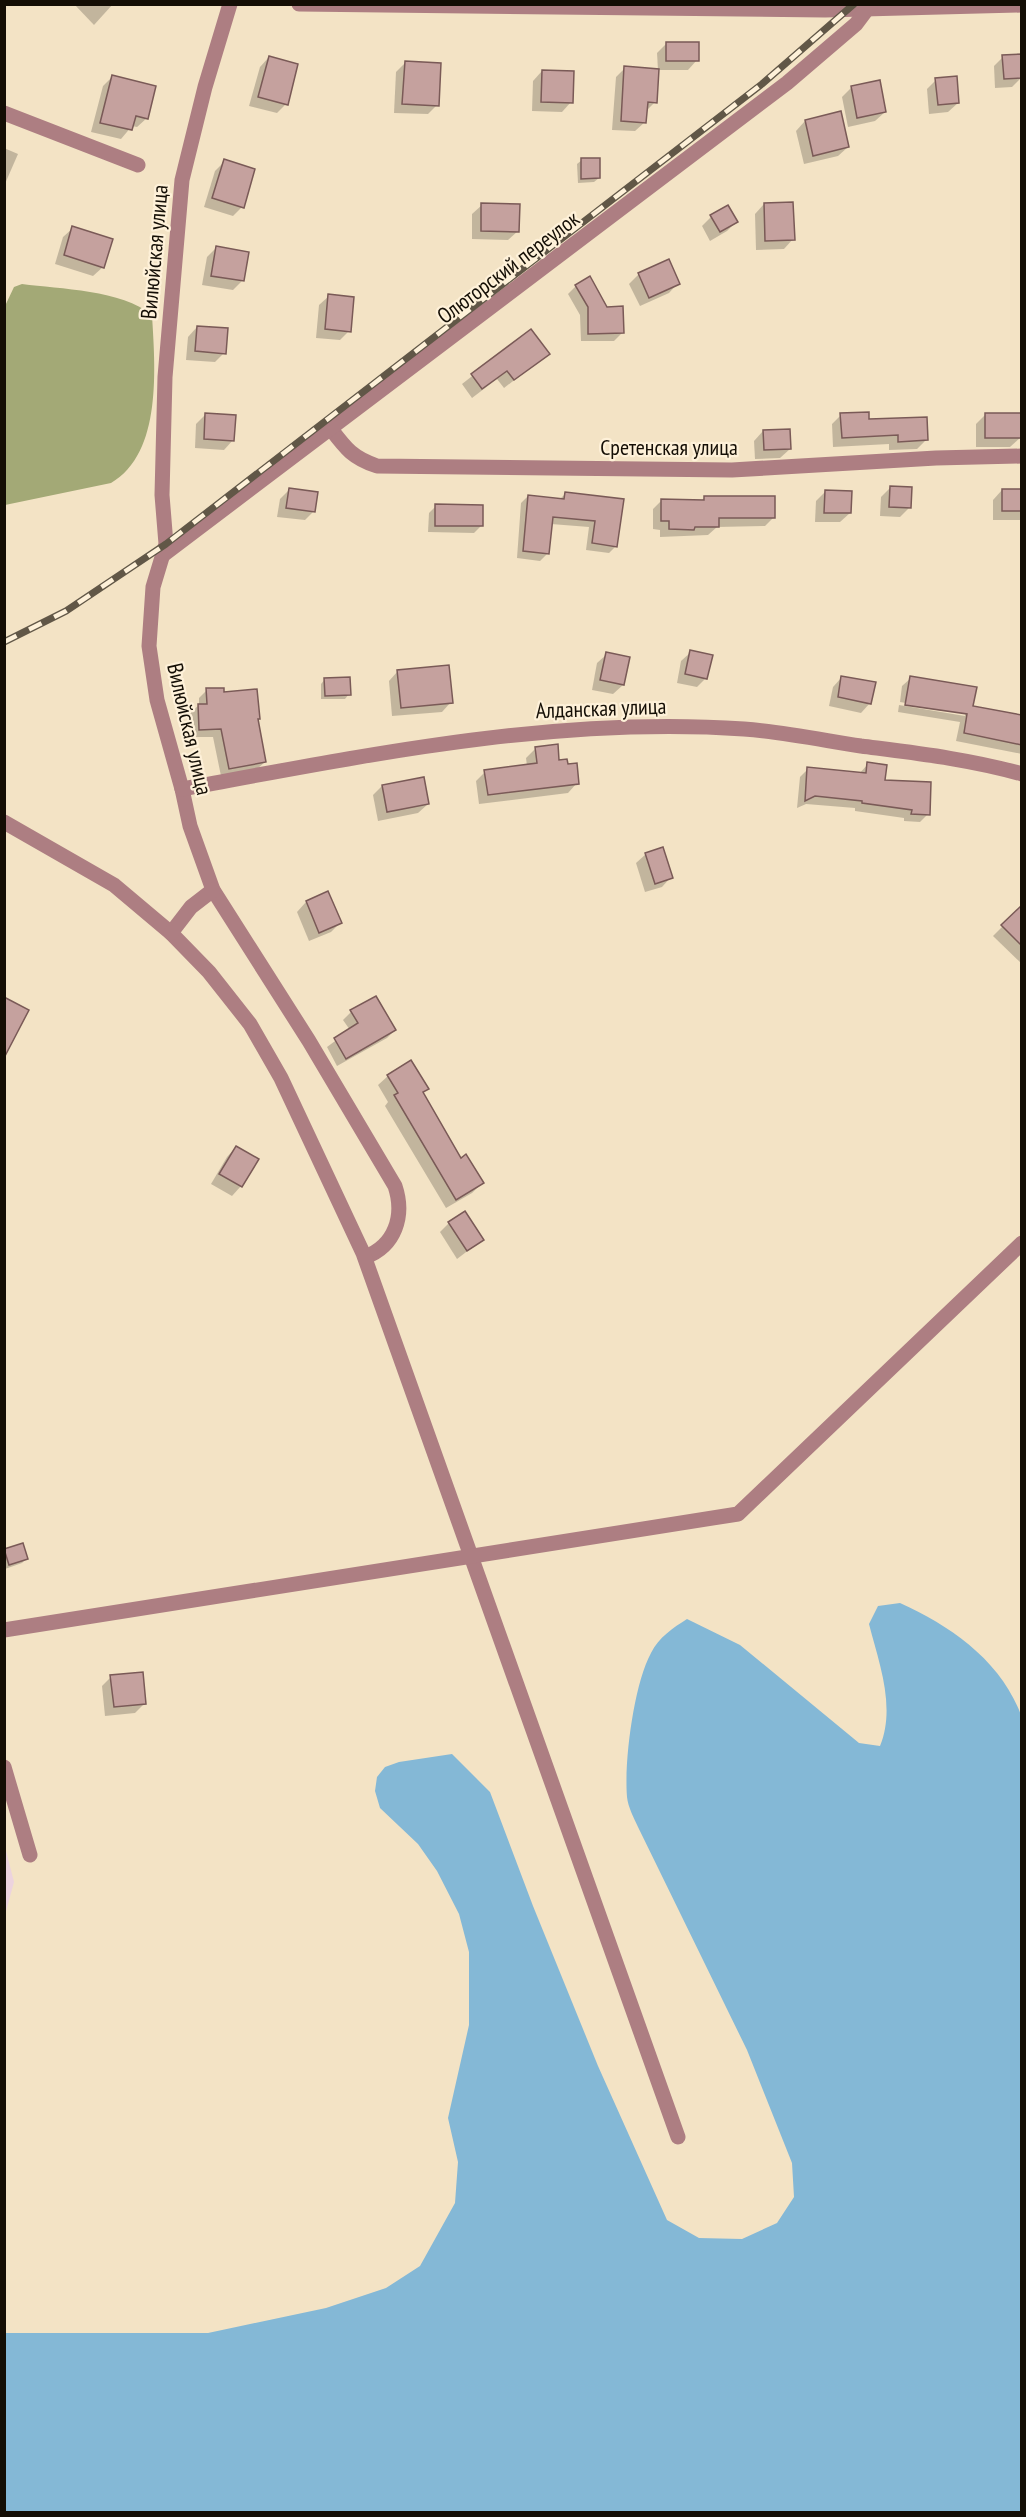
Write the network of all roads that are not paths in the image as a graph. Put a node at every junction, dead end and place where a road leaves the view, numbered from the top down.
1 (230, 4) edge
2 (298, 4) edge
3 (1022, 5) edge
4 (869, 7) edge
5 (825, 8) edge
6 (4, 113) edge
7 (138, 165) dead end
8 (331, 429) junction
9 (1022, 456) edge
10 (163, 555) junction
11 (1022, 774) edge
12 (182, 789) junction
13 (4, 822) edge
14 (213, 890) junction
15 (171, 933) junction
16 (1022, 1243) edge
17 (364, 1257) junction
18 (471, 1556) junction
19 (4, 1630) edge
20 (4, 1767) edge
21 (30, 1855) dead end
22 (678, 2137) dead end

1 - 10 street, Вилюйская улица
2 - 5 street
3 - 4 street
4 - 5 street
4 - 8 street, Олюторский переулок
6 - 7 street
8 - 9 street, Сретенская улица
8 - 10 street, Олюторский переулок
10 - 12 street, Вилюйская улица
11 - 12 street, Алданская улица
12 - 14 street, Вилюйская улица
13 - 15 street
14 - 15 street
14 - 17 street, Вилюйская улица
15 - 17 street
16 - 18 street
17 - 18 street
18 - 19 street
18 - 22 street
20 - 21 street

